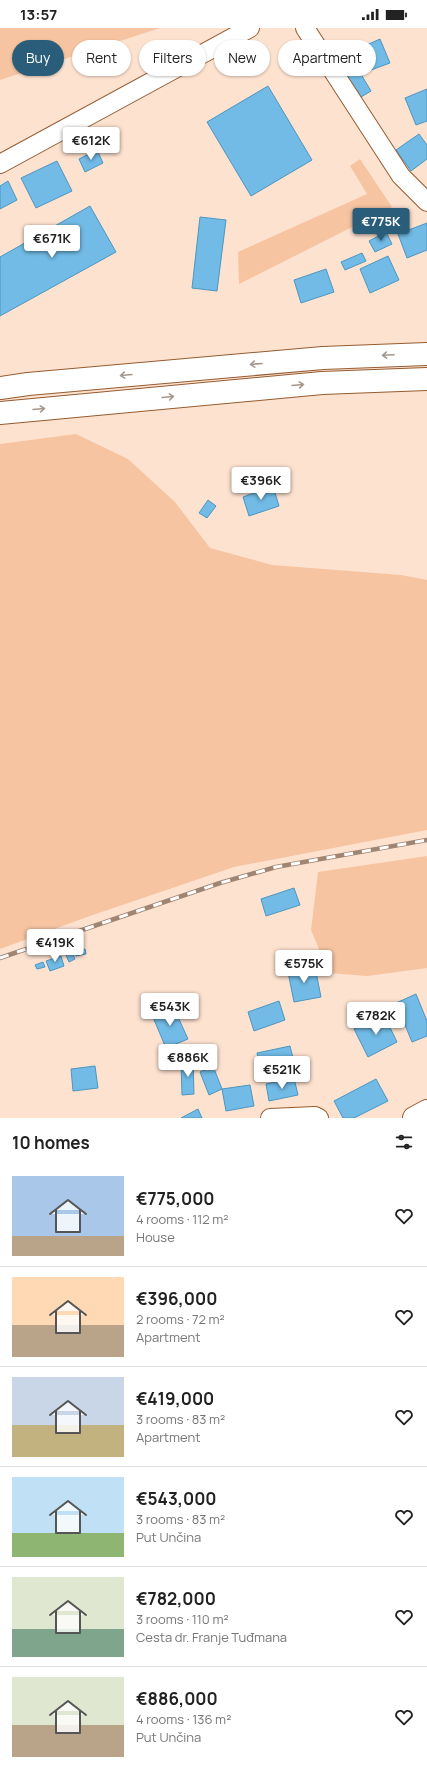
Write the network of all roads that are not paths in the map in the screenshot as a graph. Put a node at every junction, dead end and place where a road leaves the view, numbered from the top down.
1 (250, 28) edge
2 (305, 28) edge
3 (0, 164) edge
4 (427, 202) edge
5 (427, 354) edge
6 (427, 379) edge
7 (0, 388) edge
8 (0, 414) edge
9 (427, 1111) edge
10 (270, 1118) edge
11 (319, 1118) edge
12 (414, 1118) edge

1 - 3 street
2 - 4 street
5 -> 7 main road
8 -> 6 main road
9 - 12 main road
10 - 11 street

